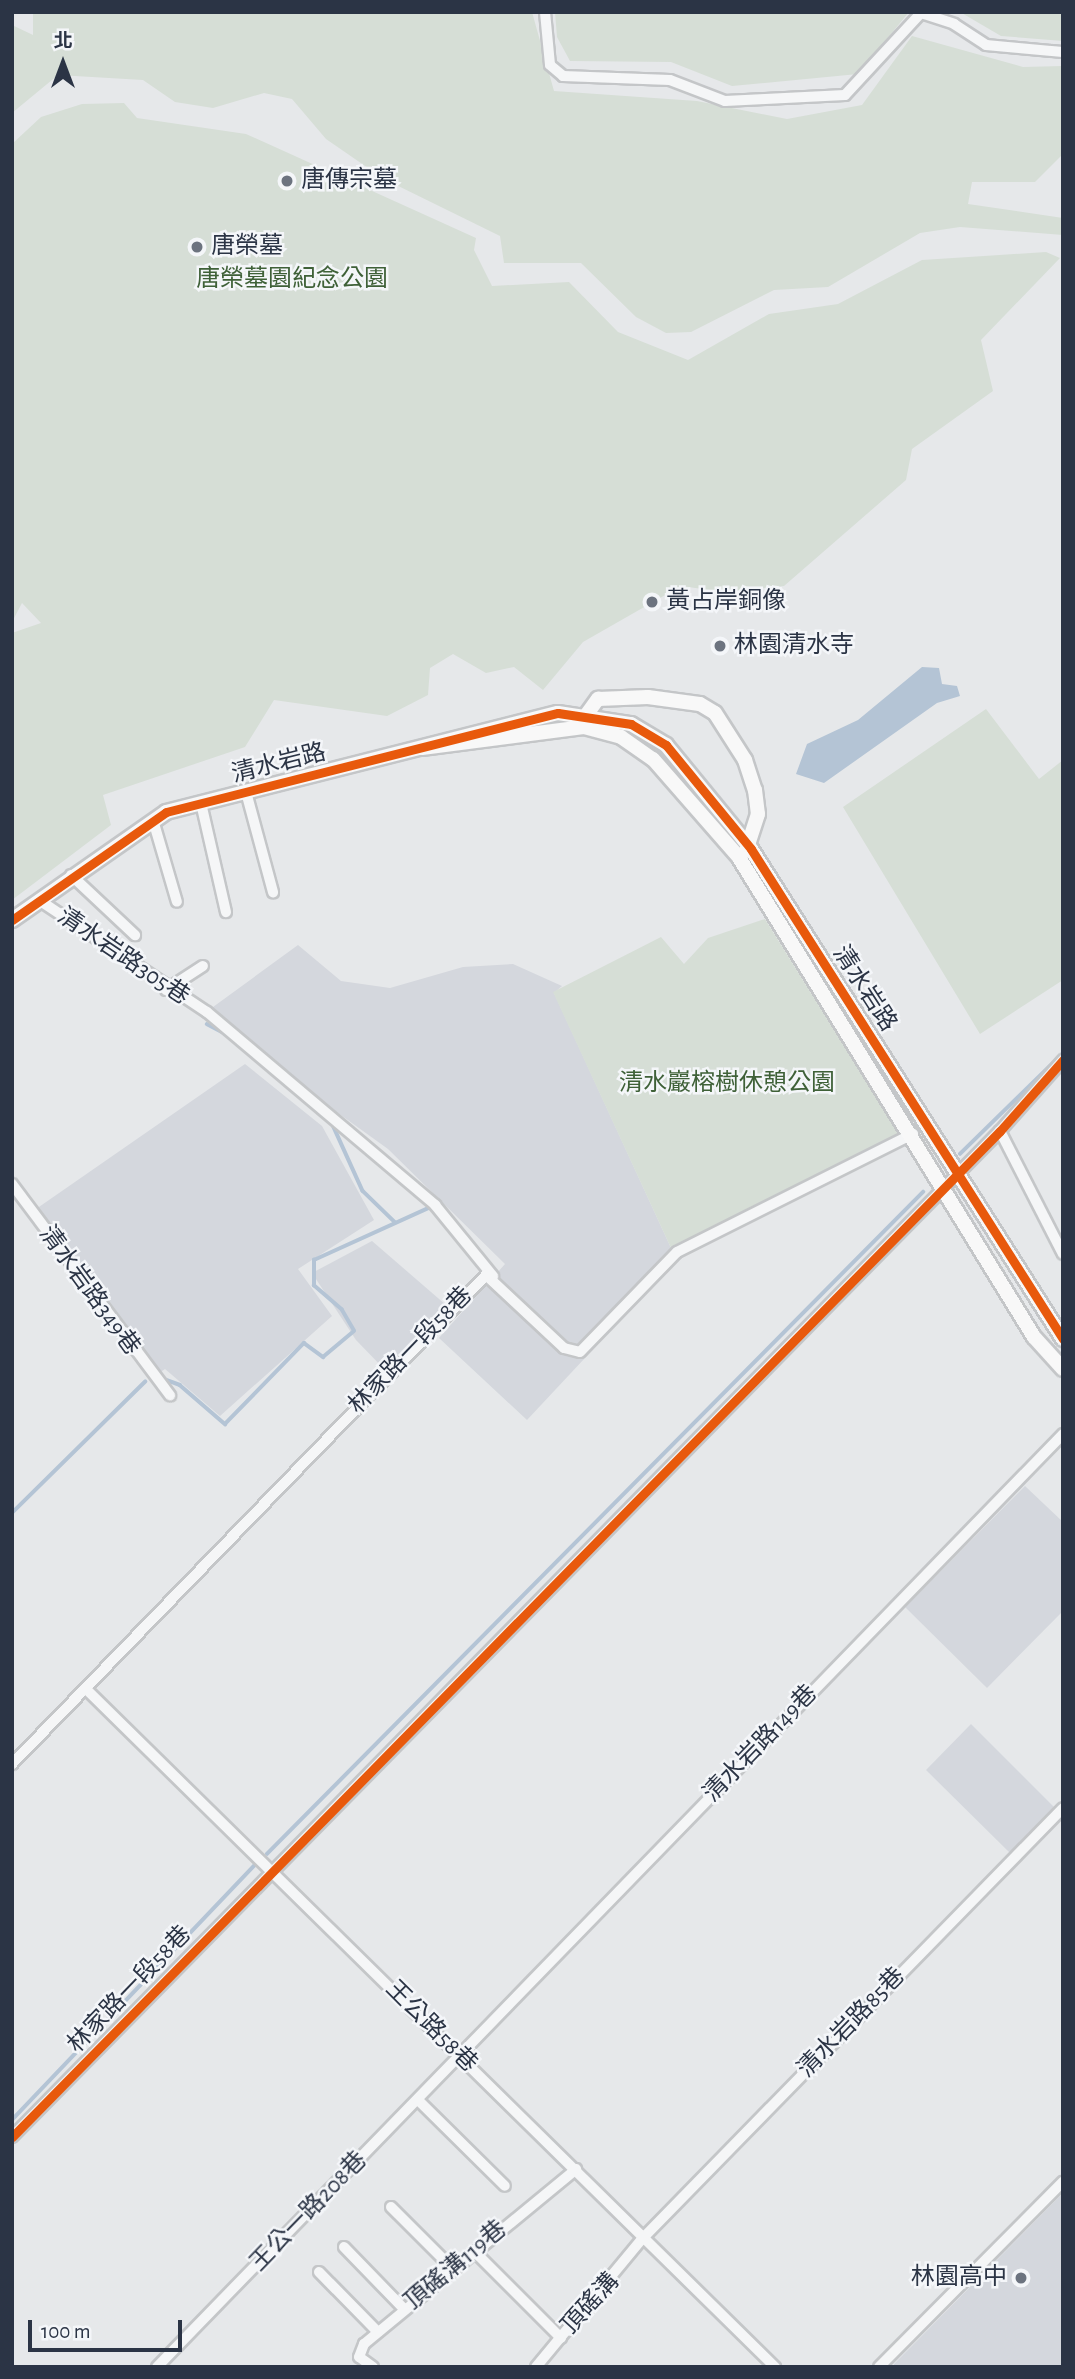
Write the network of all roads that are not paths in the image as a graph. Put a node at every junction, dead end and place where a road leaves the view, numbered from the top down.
1 (545, 12) edge
2 (1063, 52) edge
3 (584, 720) junction
4 (246, 792) junction
5 (201, 803) junction
6 (153, 820) junction
7 (744, 852) junction
8 (71, 875) junction
9 (273, 892) dead end
10 (39, 900) junction
11 (177, 902) dead end
12 (226, 912) dead end
13 (12, 920) edge
14 (135, 935) dead end
15 (203, 966) dead end
16 (166, 990) junction
17 (1063, 1060) edge
18 (1000, 1131) junction
19 (913, 1134) junction
20 (959, 1173) junction
21 (12, 1184) edge
22 (946, 1185) junction
23 (1063, 1254) edge
24 (493, 1276) junction
25 (1063, 1339) edge
26 (1063, 1369) edge
27 (170, 1395) dead end
28 (1063, 1434) edge
29 (86, 1689) junction
30 (12, 1764) edge
31 (1063, 1808) edge
32 (275, 1870) junction
33 (460, 2057) junction
34 (418, 2101) junction
35 (12, 2137) edge
36 (576, 2169) junction
37 (1063, 2182) edge
38 (505, 2186) dead end
39 (391, 2207) dead end
40 (642, 2239) junction
41 (344, 2247) dead end
42 (474, 2251) junction
43 (452, 2268) junction
44 (320, 2272) dead end
45 (404, 2309) junction
46 (378, 2332) junction
47 (561, 2338) junction
48 (157, 2367) edge
49 (373, 2367) edge
50 (536, 2367) edge
51 (775, 2367) edge
52 (879, 2367) edge

1 - 2 street
3 - 4 street, 清水岩路
3 - 7 street, 清水岩路
3 - 7 street, 清水岩路
4 - 5 street, 清水岩路
4 - 9 street
5 - 6 street, 清水岩路
5 - 12 street
6 - 8 street, 清水岩路
6 - 11 street
7 - 19 street, 清水岩路
7 - 20 street, 清水岩路
8 - 10 street, 清水岩路
8 - 14 street
10 - 13 street, 清水岩路
10 - 16 street, 清水岩路305巷
15 - 16 street
16 - 24 street, 清水岩路305巷
17 - 18 street, 林家路一段58巷
18 - 20 street, 林家路一段58巷
18 - 23 street
19 - 22 street, 清水岩路
19 - 24 street, 林家路一段58巷
20 - 22 street, 林家路一段58巷
20 - 25 street, 清水岩路
21 - 27 street, 清水岩路349巷
22 - 26 street, 清水岩路
22 - 32 street, 林家路一段58巷
24 - 29 street, 林家路一段58巷
28 - 33 street, 清水岩路149巷
29 - 30 street
29 - 32 street, 王公路58巷
31 - 40 street, 清水岩路85巷
32 - 33 street, 王公路58巷
32 - 35 street, 林家路一段58巷
33 - 34 street, 王公一路208巷
33 - 36 street, 王公路58巷
34 - 38 street
34 - 48 street, 王公一路208巷
36 - 40 street, 王公路58巷
36 - 42 street, 頂磘溝119巷
37 - 52 street
39 - 43 street
40 - 47 street, 頂磘溝
40 - 51 street, 王公路58巷
41 - 45 street
42 - 43 street, 頂磘溝119巷
42 - 47 street
43 - 45 street, 頂磘溝119巷
44 - 46 street
45 - 46 street, 頂磘溝119巷
46 - 49 street, 頂磘溝119巷
47 - 50 street, 頂磘溝

